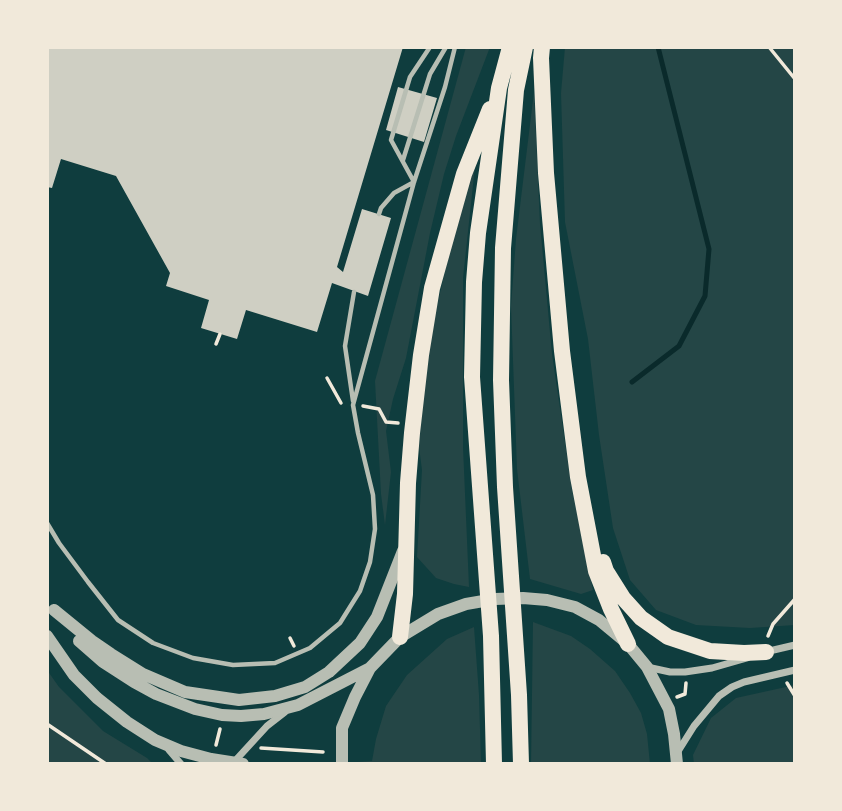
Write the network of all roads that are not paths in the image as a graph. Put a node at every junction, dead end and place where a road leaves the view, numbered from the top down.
1 (429, 47) edge
2 (446, 47) edge
3 (455, 47) edge
4 (510, 47) edge
5 (525, 47) edge
6 (542, 47) edge
7 (499, 88) junction
8 (402, 160) junction
9 (414, 182) junction
10 (379, 214) dead end
11 (354, 292) dead end
12 (353, 405) junction
13 (586, 517) junction
14 (47, 523) edge
15 (407, 540) junction
16 (50, 605) edge
17 (47, 636) edge
18 (400, 637) junction
19 (628, 644) junction
20 (766, 644) junction
21 (795, 645) edge
22 (646, 667) junction
23 (370, 668) junction
24 (795, 670) edge
25 (298, 705) junction
26 (164, 744) junction
27 (677, 759) edge
28 (237, 763) edge
29 (181, 764) edge
30 (342, 764) edge
31 (494, 764) edge
32 (521, 764) edge

1 - 8 lane
2 - 8 lane
3 - 9 lane
4 - 7 highway
5 - 32 highway
6 - 13 highway
7 - 15 highway
7 - 31 highway
8 - 9 lane
9 - 10 lane
9 - 12 lane
11 - 12 lane
12 - 14 lane
13 - 19 highway
13 - 20 highway
15 - 16 street
15 - 18 highway
16 - 25 street
17 - 26 street
18 - 19 street
18 - 23 street
19 - 22 street
20 - 21 street
20 - 22 street
22 - 27 street
23 - 25 street
23 - 30 street
24 - 27 street
25 - 28 street
26 - 28 street
26 - 29 street

